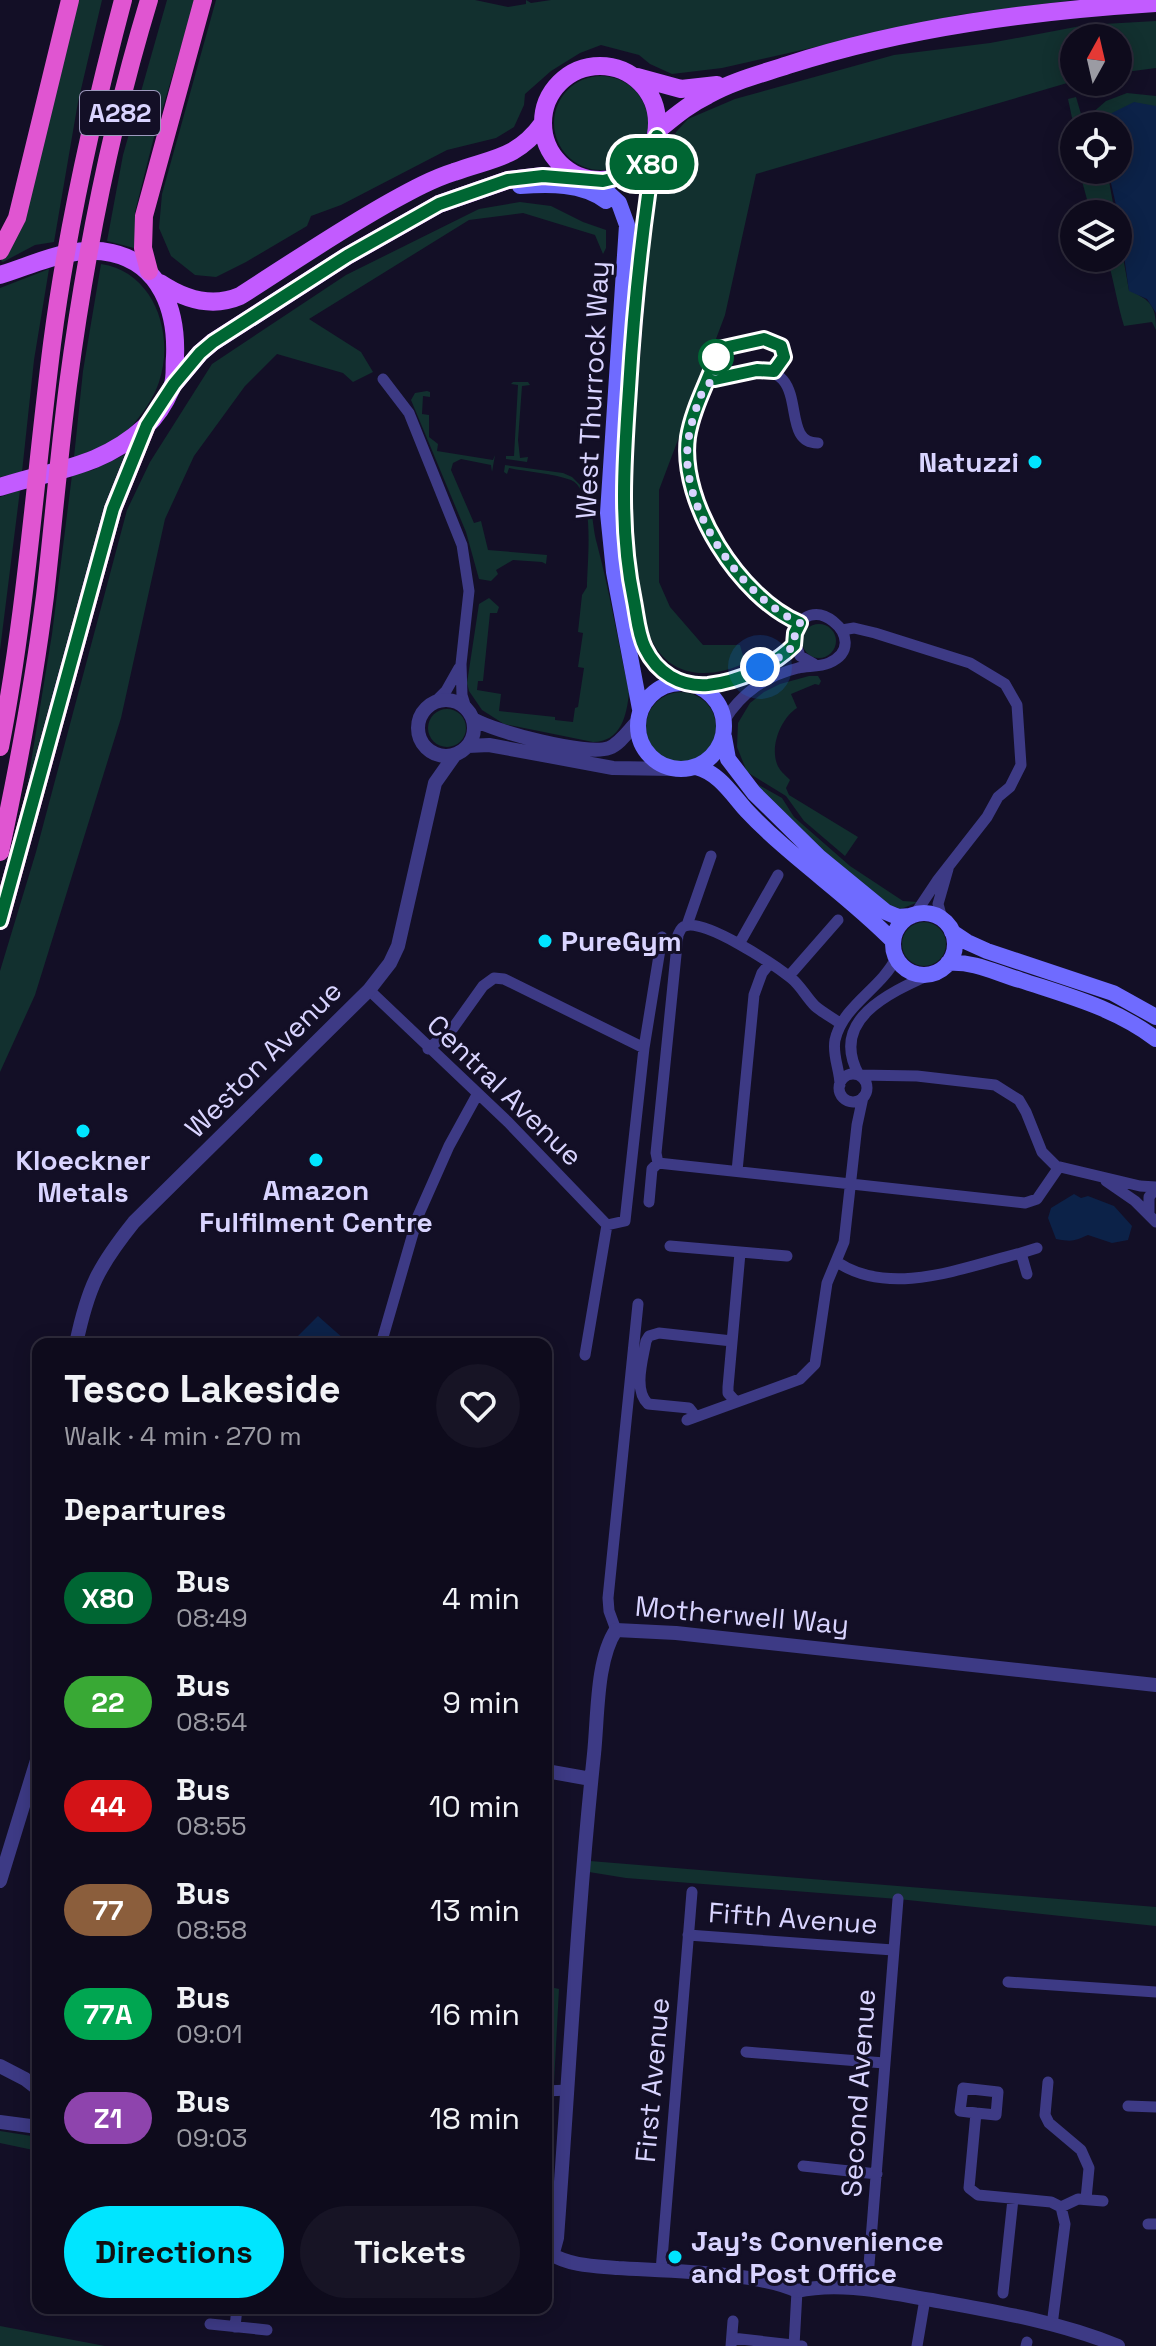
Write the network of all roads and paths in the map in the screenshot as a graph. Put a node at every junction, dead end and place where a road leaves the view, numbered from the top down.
1 (70, 0) edge
2 (123, 0) edge
3 (149, 0) edge
4 (203, 0) edge
5 (1156, 3) edge
6 (633, 76) junction
7 (732, 84) junction
8 (543, 123) junction
9 (657, 133) junction
10 (590, 180) junction
11 (475, 190) junction
12 (627, 244) junction
13 (0, 251) edge
14 (0, 275) edge
15 (154, 277) junction
16 (383, 379) dead end
17 (174, 384) junction
18 (147, 425) junction
19 (818, 443) dead end
20 (0, 487) edge
21 (800, 623) junction
22 (842, 630) junction
23 (794, 645) junction
24 (461, 664) junction
25 (814, 664) junction
26 (690, 684) junction
27 (434, 703) junction
28 (470, 714) junction
29 (639, 716) junction
30 (724, 728) junction
31 (468, 746) junction
32 (0, 747) edge
33 (430, 751) junction
34 (454, 756) junction
35 (696, 767) junction
36 (674, 769) junction
37 (435, 783) junction
38 (0, 852) edge
39 (711, 856) dead end
40 (948, 868) junction
41 (778, 875) dead end
42 (913, 915) junction
43 (838, 920) dead end
44 (0, 921) edge
45 (687, 925) junction
46 (947, 925) junction
47 (662, 937) dead end
48 (739, 944) junction
49 (895, 950) junction
50 (770, 963) junction
51 (948, 963) junction
52 (933, 973) junction
53 (789, 976) junction
54 (369, 990) junction
55 (1156, 1017) edge
56 (841, 1024) junction
57 (1156, 1039) edge
58 (644, 1048) junction
59 (428, 1049) junction
60 (859, 1075) junction
61 (901, 1076) junction
62 (840, 1085) junction
63 (865, 1094) junction
64 (477, 1095) junction
65 (845, 1099) junction
66 (857, 1125) junction
67 (658, 1163) junction
68 (1059, 1167) junction
69 (737, 1171) junction
70 (1103, 1178) junction
71 (851, 1183) junction
72 (1156, 1188) edge
73 (649, 1202) dead end
74 (1153, 1218) edge
75 (607, 1225) junction
76 (670, 1246) dead end
77 (1037, 1248) dead end
78 (740, 1253) junction
79 (1021, 1253) junction
80 (787, 1256) dead end
81 (837, 1262) junction
82 (1027, 1274) dead end
83 (638, 1304) dead end
84 (78, 1338) edge
85 (383, 1338) edge
86 (732, 1341) junction
87 (585, 1355) dead end
88 (736, 1402) junction
89 (616, 1630) junction
90 (1156, 1685) edge
91 (552, 1772) edge
92 (32, 1777) edge
93 (591, 1779) junction
94 (0, 1881) edge
95 (692, 1892) dead end
96 (898, 1899) dead end
97 (688, 1935) junction
98 (893, 1950) junction
99 (1008, 1982) dead end
100 (1156, 1992) edge
101 (746, 2052) dead end
102 (884, 2063) junction
103 (0, 2066) edge
104 (1048, 2082) dead end
105 (32, 2084) edge
106 (568, 2090) junction
107 (552, 2091) edge
108 (1128, 2106) dead end
109 (1156, 2107) edge
110 (976, 2113) dead end
111 (0, 2122) edge
112 (32, 2126) edge
113 (803, 2166) dead end
114 (877, 2174) junction
115 (1013, 2199) junction
116 (1086, 2199) junction
117 (1103, 2201) dead end
118 (1061, 2207) junction
119 (552, 2248) edge
120 (552, 2257) edge
121 (661, 2271) junction
122 (867, 2290) junction
123 (797, 2291) junction
124 (1003, 2293) dead end
125 (925, 2299) junction
126 (236, 2314) edge
127 (733, 2321) dead end
128 (210, 2324) dead end
129 (1052, 2325) junction
130 (235, 2327) junction
131 (267, 2330) dead end
132 (732, 2342) edge
133 (794, 2346) edge
134 (802, 2346) edge
135 (917, 2346) edge
136 (1118, 2346) edge

1 - 13 highway
2 - 32 highway, A282
3 - 38 highway, A282
4 - 15 highway
5 - 7 main road
6 - 7 main road
6 - 8 main road
6 - 9 main road
7 - 9 main road
8 - 10 main road
8 - 15 main road
9 - 10 main road
9 - 26 main road, West Thurrock Way
10 - 11 main road
10 - 12 main road, West Thurrock Way
11 - 12 main road
11 - 17 main road
12 - 29 main road, West Thurrock Way
14 - 15 main road
15 - 17 main road
16 - 24 street
17 - 18 main road
18 - 20 main road
18 - 44 highway
19 - 21 street
21 - 22 street
21 - 23 street
22 - 25 street
22 - 40 street
23 - 25 street
23 - 26 street
24 - 27 street
24 - 28 street
25 - 30 street
26 - 29 main road
26 - 30 main road
27 - 28 street
27 - 33 street
28 - 29 street
28 - 31 street
29 - 36 main road
30 - 35 main road
30 - 42 main road
31 - 34 street
31 - 36 street
33 - 34 street
33 - 37 street, Weston Avenue
34 - 37 street, Weston Avenue
35 - 36 main road
35 - 49 main road
37 - 54 street, Weston Avenue
39 - 45 street
40 - 42 street
40 - 46 street
41 - 48 street
42 - 46 main road
42 - 49 main road
43 - 53 street
45 - 48 street
45 - 67 street
46 - 51 main road
46 - 55 main road
47 - 58 street
48 - 50 street
49 - 52 main road
49 - 56 street
50 - 53 street
50 - 69 street
51 - 52 main road
51 - 57 main road
52 - 60 street
53 - 56 street
54 - 59 street, Central Avenue
54 - 84 street, Weston Avenue
56 - 62 street
58 - 59 street
58 - 75 street
59 - 64 street, Central Avenue
60 - 61 street
60 - 62 street
60 - 63 street
61 - 63 street
61 - 68 street
62 - 65 street
63 - 65 street
63 - 66 street
64 - 75 street, Central Avenue
64 - 85 street
65 - 66 street
66 - 71 street
67 - 69 street
67 - 73 street
68 - 70 street
68 - 71 street
69 - 71 street
70 - 72 street
70 - 74 street
71 - 81 street
72 - 74 street
75 - 87 street
76 - 78 street
77 - 79 street
78 - 80 street
78 - 86 street
79 - 81 street
79 - 82 street
81 - 88 street
83 - 89 street
86 - 88 street
86 - 88 street
89 - 90 street, Motherwell Way
89 - 93 street, Motherwell Way
91 - 93 street
92 - 94 street
93 - 106 street, Motherwell Way
95 - 97 street, First Avenue
96 - 98 street, Second Avenue
97 - 98 street, Fifth Avenue
97 - 121 street, First Avenue
98 - 102 street, Second Avenue
99 - 100 street
101 - 102 street
102 - 114 street, Second Avenue
103 - 105 street
104 - 116 street
106 - 107 street
106 - 119 street, Motherwell Way
108 - 109 street
110 - 115 street
111 - 112 street
113 - 114 street
114 - 122 street, Second Avenue
115 - 118 street
115 - 124 street
116 - 117 street
116 - 118 street
118 - 129 street
120 - 121 street
121 - 123 street
122 - 123 street
122 - 125 street
123 - 133 street
125 - 129 street
125 - 135 street
126 - 130 street
127 - 132 street
128 - 130 street
129 - 136 street
130 - 131 street
132 - 133 street
133 - 134 street

